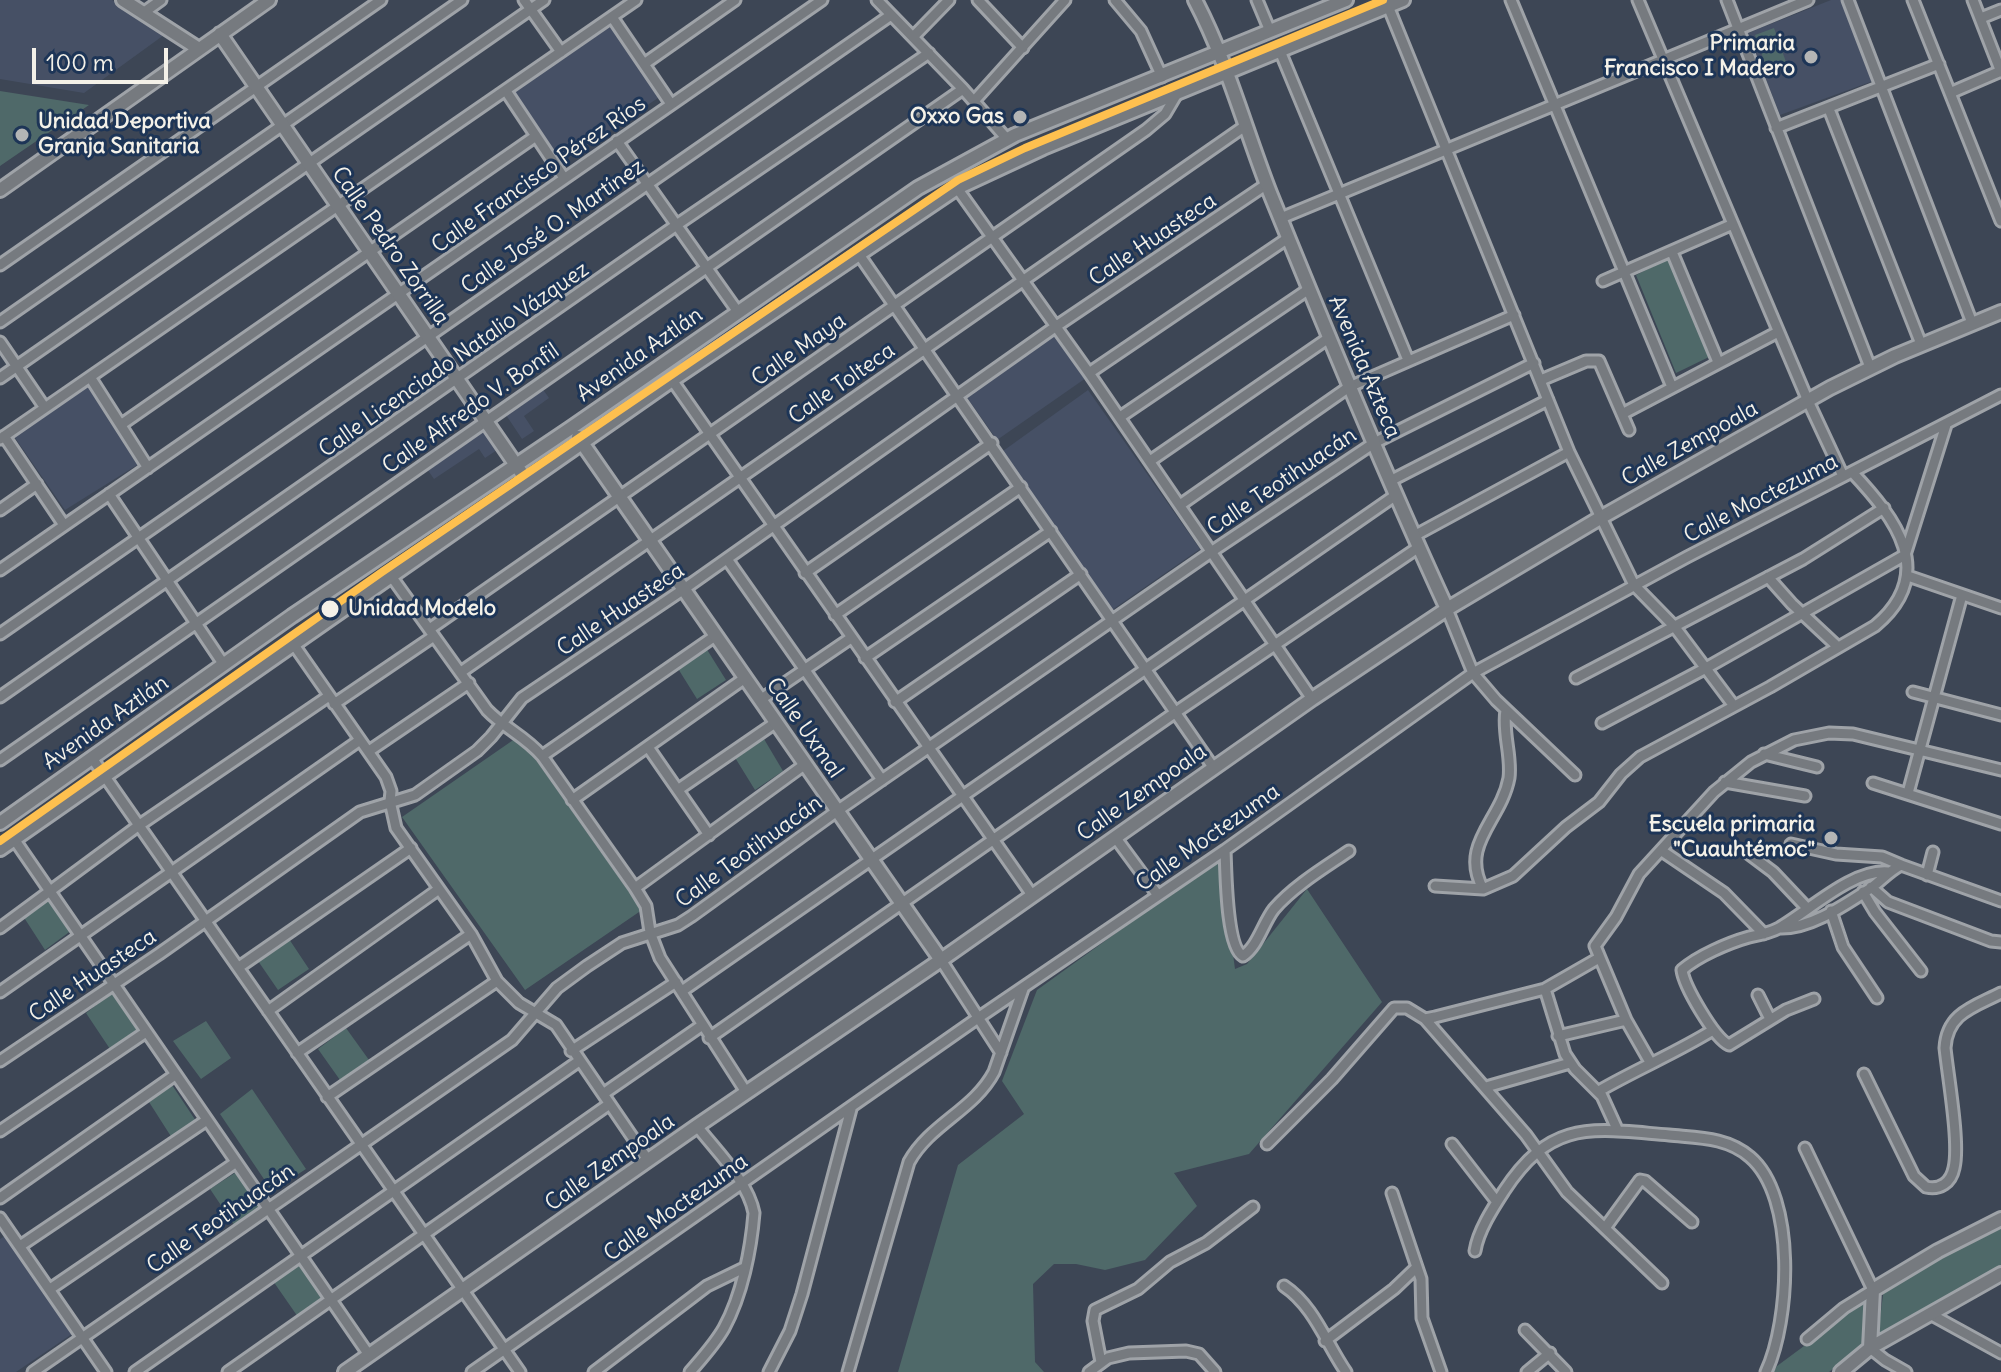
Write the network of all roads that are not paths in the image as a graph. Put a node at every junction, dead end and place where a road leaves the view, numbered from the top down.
1 (123, 0) edge
2 (161, 0) edge
3 (269, 0) edge
4 (381, 0) edge
5 (462, 0) edge
6 (524, 0) edge
7 (544, 0) edge
8 (636, 0) edge
9 (735, 0) edge
10 (822, 0) edge
11 (877, 0) edge
12 (949, 0) edge
13 (978, 0) edge
14 (1115, 0) edge
15 (1195, 0) edge
16 (1257, 0) edge
17 (1346, 0) edge
18 (1403, 0) edge
19 (1511, 0) edge
20 (1638, 0) edge
21 (1727, 0) edge
22 (1808, 0) edge
23 (1848, 0) edge
24 (1913, 0) edge
25 (1973, 0) edge
26 (1060, 2) edge
27 (1789, 4) edge
28 (1388, 6) junction
29 (530, 10) junction
30 (2001, 10) edge
31 (143, 13) junction
32 (891, 15) junction
33 (612, 17) junction
34 (1981, 18) junction
35 (1738, 29) junction
36 (1270, 31) junction
37 (220, 34) junction
38 (913, 37) junction
39 (1023, 48) junction
40 (199, 49) junction
41 (1280, 51) junction
42 (561, 52) junction
43 (1218, 52) junction
44 (929, 53) junction
45 (1663, 60) junction
46 (644, 64) junction
47 (1939, 64) junction
48 (2001, 72) edge
49 (1225, 73) junction
50 (1162, 77) junction
51 (256, 86) junction
52 (1882, 87) junction
53 (963, 89) junction
54 (506, 91) junction
55 (1178, 92) junction
56 (1950, 93) junction
57 (974, 101) junction
58 (671, 104) junction
59 (1553, 105) junction
60 (1829, 109) junction
61 (282, 125) junction
62 (1245, 126) junction
63 (1776, 128) junction
64 (536, 136) junction
65 (1007, 139) junction
66 (617, 141) junction
67 (1446, 149) junction
68 (309, 163) junction
69 (564, 178) junction
70 (648, 183) junction
71 (1267, 184) junction
72 (957, 188) junction
73 (0, 190) edge
74 (1339, 193) junction
75 (339, 207) junction
76 (1281, 218) junction
77 (2001, 221) edge
78 (678, 224) junction
79 (1733, 224) junction
80 (992, 237) junction
81 (1288, 238) junction
82 (370, 252) junction
83 (1672, 252) junction
84 (858, 253) junction
85 (0, 265) edge
86 (707, 268) junction
87 (1622, 273) junction
88 (1022, 279) junction
89 (1603, 281) dead end
90 (1309, 289) junction
91 (399, 294) junction
92 (894, 304) junction
93 (738, 312) junction
94 (2001, 312) edge
95 (1514, 315) junction
96 (0, 322) edge
97 (1972, 323) junction
98 (1055, 327) junction
99 (1778, 332) junction
100 (429, 336) junction
101 (1330, 337) junction
102 (0, 342) edge
103 (1921, 344) junction
104 (924, 347) junction
105 (1408, 360) junction
106 (1718, 362) junction
107 (1534, 363) junction
108 (17, 366) junction
109 (1870, 367) junction
110 (1089, 373) junction
111 (90, 377) junction
112 (0, 378) edge
113 (459, 379) junction
114 (672, 380) junction
115 (1541, 380) junction
116 (1349, 387) junction
117 (1672, 387) junction
118 (957, 395) junction
119 (2001, 395) edge
120 (1548, 400) junction
121 (1808, 401) junction
122 (45, 408) junction
123 (1622, 414) junction
124 (1120, 417) junction
125 (487, 422) junction
126 (122, 424) junction
127 (1946, 425) junction
128 (571, 428) junction
129 (1629, 430) dead end
130 (711, 435) junction
131 (2, 438) edge
132 (582, 442) junction
133 (992, 443) junction
134 (1374, 443) junction
135 (1569, 452) junction
136 (1150, 461) junction
137 (517, 465) junction
138 (148, 468) junction
139 (1847, 474) junction
140 (742, 477) junction
141 (527, 481) junction
142 (1390, 481) junction
143 (37, 484) junction
144 (1021, 487) junction
145 (109, 494) junction
146 (1396, 495) junction
147 (620, 498) junction
148 (1180, 505) junction
149 (1884, 508) junction
150 (0, 510) edge
151 (1600, 518) junction
152 (64, 525) junction
153 (774, 525) junction
154 (1051, 531) junction
155 (138, 539) junction
156 (1416, 541) junction
157 (650, 542) junction
158 (1211, 552) junction
159 (1905, 555) junction
160 (727, 559) junction
161 (0, 570) edge
162 (805, 573) junction
163 (1081, 574) junction
164 (391, 576) junction
165 (1908, 576) junction
166 (1768, 577) junction
167 (167, 581) junction
168 (1634, 585) junction
169 (684, 589) junction
170 (1962, 595) junction
171 (1244, 600) junction
172 (2001, 608) edge
173 (1447, 609) junction
174 (1801, 612) junction
175 (835, 615) junction
176 (1112, 620) junction
177 (195, 623) junction
178 (1674, 626) junction
179 (432, 632) junction
180 (0, 634) edge
181 (715, 636) junction
182 (851, 638) junction
183 (1274, 644) junction
184 (294, 645) junction
185 (1838, 647) junction
186 (865, 658) junction
187 (224, 665) junction
188 (1706, 668) junction
189 (806, 670) junction
190 (1146, 670) junction
191 (461, 672) junction
192 (1473, 673) junction
193 (745, 678) junction
194 (1576, 678) dead end
195 (469, 683) junction
196 (1913, 692) dead end
197 (0, 697) edge
198 (1933, 698) junction
199 (1312, 699) junction
200 (331, 700) junction
201 (760, 700) junction
202 (895, 702) junction
203 (1734, 706) junction
204 (1506, 710) junction
205 (1176, 712) junction
206 (2001, 715) edge
207 (503, 722) junction
208 (775, 723) junction
209 (1602, 723) dead end
210 (360, 740) junction
211 (648, 747) junction
212 (1919, 748) junction
213 (928, 749) junction
214 (369, 751) junction
215 (1764, 754) junction
216 (542, 756) junction
217 (92, 758) junction
218 (0, 760) edge
219 (804, 765) junction
220 (1213, 767) junction
221 (1817, 767) dead end
222 (2001, 770) edge
223 (1575, 775) dead end
224 (104, 776) junction
225 (882, 780) junction
226 (1725, 782) junction
227 (1873, 783) dead end
228 (679, 789) junction
229 (1908, 793) junction
230 (1805, 796) dead end
231 (963, 797) junction
232 (572, 800) junction
233 (390, 801) junction
234 (837, 811) junction
235 (0, 823) edge
236 (2001, 824) edge
237 (138, 826) junction
238 (709, 835) junction
239 (1115, 837) junction
240 (14, 839) junction
241 (993, 839) junction
242 (1791, 844) dead end
243 (411, 848) junction
244 (0, 849) edge
245 (1225, 850) junction
246 (1349, 851) dead end
247 (1662, 851) junction
248 (1745, 851) dead end
249 (1933, 852) dead end
250 (871, 859) junction
251 (1901, 865) junction
252 (171, 870) junction
253 (1888, 872) junction
254 (1927, 875) junction
255 (1435, 886) dead end
256 (635, 888) junction
257 (439, 889) junction
258 (1483, 889) junction
259 (1867, 889) junction
260 (52, 892) junction
261 (1157, 894) junction
262 (1032, 895) junction
263 (2001, 901) edge
264 (901, 903) junction
265 (1807, 908) junction
266 (1831, 911) junction
267 (206, 920) junction
268 (0, 928) edge
269 (1780, 928) junction
270 (650, 932) junction
271 (471, 934) junction
272 (1764, 934) junction
273 (82, 936) junction
274 (2001, 942) edge
275 (1599, 958) junction
276 (941, 960) junction
277 (239, 967) junction
278 (1921, 971) dead end
279 (497, 981) junction
280 (114, 982) junction
281 (676, 982) junction
282 (1023, 989) junction
283 (1545, 989) junction
284 (682, 991) junction
285 (0, 992) edge
286 (2001, 993) edge
287 (1758, 995) dead end
288 (1877, 998) dead end
289 (1814, 999) dead end
290 (268, 1011) junction
291 (536, 1012) junction
292 (978, 1018) junction
293 (1425, 1019) junction
294 (1770, 1019) junction
295 (1626, 1020) junction
296 (701, 1026) junction
297 (1713, 1030) junction
298 (146, 1032) junction
299 (1558, 1036) junction
300 (709, 1038) junction
301 (571, 1051) junction
302 (297, 1053) junction
303 (1001, 1053) junction
304 (0, 1061) edge
305 (579, 1061) junction
306 (1650, 1062) junction
307 (1570, 1063) junction
308 (1864, 1074) dead end
309 (175, 1075) junction
310 (1486, 1087) junction
311 (1599, 1091) junction
312 (746, 1092) junction
313 (603, 1094) junction
314 (327, 1097) junction
315 (608, 1105) junction
316 (851, 1109) junction
317 (207, 1120) junction
318 (697, 1126) junction
319 (1617, 1129) junction
320 (0, 1131) edge
321 (359, 1144) junction
322 (1267, 1144) dead end
323 (1452, 1144) dead end
324 (1805, 1148) dead end
325 (1538, 1150) junction
326 (648, 1160) junction
327 (235, 1163) junction
328 (742, 1184) junction
329 (392, 1192) junction
330 (1392, 1193) dead end
331 (0, 1198) edge
332 (1497, 1202) junction
333 (1253, 1207) dead end
334 (268, 1209) junction
335 (0, 1218) edge
336 (2001, 1219) edge
337 (1692, 1222) dead end
338 (1605, 1228) junction
339 (423, 1234) junction
340 (20, 1246) junction
341 (1475, 1251) dead end
342 (299, 1256) junction
343 (1417, 1267) junction
344 (744, 1268) junction
345 (2001, 1274) edge
346 (1662, 1283) dead end
347 (1284, 1286) dead end
348 (50, 1289) junction
349 (1873, 1290) junction
350 (463, 1291) junction
351 (329, 1300) junction
352 (1930, 1314) junction
353 (1525, 1330) dead end
354 (83, 1337) junction
355 (1807, 1339) dead end
356 (1325, 1341) junction
357 (1870, 1348) junction
358 (2000, 1350) edge
359 (503, 1351) junction
360 (1550, 1353) junction
361 (369, 1355) junction
362 (1101, 1362) junction
363 (601, 1370) edge
364 (33, 1372) edge
365 (106, 1372) edge
366 (135, 1372) edge
367 (228, 1372) edge
368 (345, 1372) edge
369 (472, 1372) edge
370 (520, 1372) edge
371 (690, 1372) edge
372 (769, 1372) edge
373 (848, 1372) edge
374 (1089, 1372) edge
375 (1215, 1372) edge
376 (1346, 1372) edge
377 (1441, 1372) edge
378 (1527, 1372) edge
379 (1566, 1372) edge
380 (1766, 1372) edge
381 (1841, 1372) edge
382 (1906, 1372) edge

1 - 31 street
2 - 31 street
3 - 37 street
4 - 51 street
5 - 61 street
6 - 29 street
7 - 29 street
8 - 33 street
9 - 46 street
10 - 58 street, Calle Francisco Pérez Ríos
11 - 32 street
12 - 38 street
13 - 39 street
14 - 50 street
15 - 43 street, Avenida Azteca
16 - 36 street
17 - 36 street, Avenida Aztlán
18 - 28 street, Avenida Aztlán
19 - 59 street
20 - 45 street
21 - 35 street
22 - 27 street
23 - 52 street
24 - 47 street
25 - 34 street
26 - 39 street
27 - 35 street
28 - 41 street, Avenida Aztlán
28 - 67 street
29 - 42 street
29 - 68 street
30 - 34 street
31 - 40 street
32 - 38 street
32 - 70 street, Calle José O. Martínez
33 - 42 street
33 - 46 street
34 - 48 street
35 - 45 street
35 - 63 street
36 - 43 street, Avenida Aztlán
37 - 40 street
37 - 51 street, Calle Pedro Zorrilla
38 - 44 street
39 - 57 street
40 - 73 street
41 - 49 street, Avenida Aztlán
41 - 74 street
42 - 54 street
43 - 49 street, Avenida Azteca
43 - 50 street, Avenida Aztlán
44 - 53 street
44 - 78 street, Calle Licenciado Natalio Vázquez
45 - 59 street
45 - 79 street
46 - 58 street
47 - 52 street
47 - 56 street
48 - 56 street
49 - 55 street, Avenida Aztlán
49 - 62 street, Avenida Azteca
50 - 65 street, Avenida Aztlán
51 - 61 street, Calle Pedro Zorrilla
51 - 85 street
52 - 60 street
52 - 97 street
53 - 57 street
53 - 86 street, Calle Alfredo V. Bonfil
54 - 64 street
54 - 75 street
55 - 72 street, Avenida Aztlán
55 - 80 street, Calle Maya
56 - 77 street
57 - 65 street
58 - 66 street, Calle Francisco Pérez Ríos
59 - 67 street
59 - 87 street
60 - 63 street
60 - 103 street
61 - 68 street, Calle Pedro Zorrilla
61 - 96 street
62 - 71 street, Avenida Azteca
62 - 88 street, Calle Tolteca
63 - 109 street
64 - 69 street
64 - 82 street
65 - 93 street, Avenida Aztlán
66 - 69 street, Calle Francisco Pérez Ríos
66 - 70 street
67 - 74 street
67 - 95 street
68 - 75 street, Calle Pedro Zorrilla
68 - 108 street
69 - 91 street, Calle Francisco Pérez Ríos
70 - 78 street
70 - 100 street, Calle José O. Martínez
71 - 76 street, Avenida Azteca
71 - 98 street, Calle Huasteca
72 - 80 street
72 - 84 street, Avenida Aztlán
74 - 76 street
74 - 105 street
75 - 82 street, Calle Pedro Zorrilla
75 - 111 street
76 - 81 street, Avenida Azteca
78 - 86 street
78 - 113 street, Calle Licenciado Natalio Vázquez
79 - 83 street
79 - 99 street
80 - 88 street
80 - 92 street, Calle Maya
81 - 90 street, Avenida Azteca
81 - 110 street
82 - 91 street, Calle Pedro Zorrilla
82 - 126 street
83 - 87 street
83 - 106 street
84 - 92 street
84 - 114 street, Avenida Aztlán
86 - 93 street
86 - 125 street, Calle Alfredo V. Bonfil
87 - 89 street
87 - 117 street
88 - 98 street
88 - 104 street, Calle Tolteca
90 - 101 street, Avenida Azteca
90 - 124 street
91 - 100 street, Calle Pedro Zorrilla
91 - 138 street, Calle Francisco Pérez Ríos
92 - 104 street
92 - 130 street, Calle Maya
93 - 128 street, Avenida Aztlán
94 - 97 street, Calle Zempoala
95 - 105 street
95 - 107 street
97 - 103 street, Calle Zempoala
98 - 110 street
98 - 118 street, Calle Huasteca
99 - 106 street
99 - 121 street
100 - 113 street, Calle Pedro Zorrilla
100 - 155 street, Calle José O. Martínez
101 - 116 street, Avenida Azteca
101 - 136 street
102 - 108 street
103 - 109 street, Calle Zempoala
104 - 118 street
104 - 140 street, Calle Tolteca
105 - 116 street
106 - 117 street
107 - 115 street
107 - 134 street, Calle Teotihuacán
108 - 112 street
108 - 122 street
109 - 121 street, Calle Zempoala
110 - 124 street
111 - 122 street
111 - 126 street
113 - 125 street, Calle Pedro Zorrilla
113 - 167 street, Calle Licenciado Natalio Vázquez
114 - 130 street
114 - 132 street, Avenida Aztlán
115 - 120 street
115 - 123 street
116 - 134 street, Avenida Azteca
116 - 148 street
117 - 123 street
118 - 133 street
118 - 153 street, Calle Huasteca
119 - 127 street, Calle Moctezuma
120 - 135 street
120 - 142 street
121 - 139 street
121 - 151 street, Calle Zempoala
122 - 131 street
123 - 129 street
124 - 136 street
125 - 137 street, Calle Pedro Zorrilla
125 - 177 street, Calle Alfredo V. Bonfil
126 - 138 street
127 - 139 street, Calle Moctezuma
127 - 159 street
128 - 132 street, Calle Uxmal
128 - 137 street, Avenida Aztlán
130 - 140 street
130 - 147 street, Calle Maya
131 - 143 street
132 - 141 street, Avenida Aztlán
132 - 147 street, Calle Uxmal
133 - 144 street
133 - 162 street
134 - 142 street, Avenida Azteca
134 - 158 street, Calle Teotihuacán
135 - 151 street
135 - 156 street
136 - 148 street
137 - 141 street, Calle Pedro Zorrilla
137 - 187 street, Avenida Aztlán
138 - 145 street, Calle Francisco Pérez Ríos
139 - 149 street
139 - 168 street, Calle Moctezuma
140 - 153 street
140 - 157 street, Calle Tolteca
141 - 164 street, Avenida Aztlán
142 - 146 street, Avenida Azteca
143 - 150 street
143 - 152 street
144 - 154 street
144 - 175 street
145 - 152 street, Calle Francisco Pérez Ríos
145 - 155 street
146 - 156 street, Avenida Azteca
146 - 171 street
147 - 157 street, Calle Uxmal
147 - 179 street, Calle Maya
148 - 158 street
149 - 159 street
149 - 166 street
151 - 168 street
151 - 173 street, Calle Zempoala
152 - 161 street, Calle Francisco Pérez Ríos
153 - 160 street, Calle Huasteca
153 - 162 street
154 - 163 street
154 - 186 street
155 - 167 street
155 - 180 street, Calle José O. Martínez
156 - 173 street, Avenida Azteca
156 - 183 street
157 - 169 street, Calle Uxmal
157 - 191 street, Calle Tolteca
158 - 171 street
158 - 176 street, Calle Teotihuacán
159 - 165 street
159 - 174 street
160 - 169 street, Calle Huasteca
160 - 189 street
162 - 175 street
163 - 176 street
163 - 202 street
164 - 179 street
164 - 184 street, Avenida Aztlán
165 - 170 street
165 - 185 street
166 - 174 street
166 - 178 street
167 - 177 street
167 - 197 street, Calle Licenciado Natalio Vázquez
168 - 178 street
168 - 192 street, Calle Moctezuma
169 - 181 street, Calle Uxmal
169 - 207 street, Calle Huasteca
170 - 172 street
170 - 198 street
171 - 183 street
171 - 190 street
173 - 192 street, Avenida Azteca
173 - 199 street, Calle Zempoala
174 - 185 street
174 - 188 street
175 - 182 street
176 - 190 street
176 - 213 street, Calle Teotihuacán
177 - 187 street
177 - 218 street, Calle Alfredo V. Bonfil
178 - 188 street
178 - 194 street
179 - 191 street
179 - 200 street, Calle Maya
181 - 193 street, Calle Uxmal
181 - 216 street
182 - 186 street
182 - 189 street
183 - 199 street
183 - 205 street
184 - 200 street
184 - 224 street, Avenida Aztlán
185 - 203 street
186 - 202 street
187 - 217 street, Avenida Aztlán
188 - 203 street
188 - 209 street
189 - 201 street
189 - 225 street
190 - 205 street
190 - 231 street
191 - 195 street
192 - 204 street, Avenida Azteca
192 - 245 street, Calle Moctezuma
193 - 201 street, Calle Uxmal
193 - 211 street
195 - 207 street
195 - 214 street
196 - 198 street
198 - 206 street
198 - 212 street
199 - 220 street, Calle Zempoala
200 - 210 street
200 - 237 street, Calle Maya
201 - 208 street, Calle Uxmal
202 - 213 street
203 - 258 street
204 - 223 street, Avenida Azteca
204 - 258 street
205 - 220 street
205 - 241 street
207 - 216 street
207 - 233 street, Calle Huasteca
208 - 219 street, Calle Uxmal
208 - 228 street
210 - 214 street
210 - 252 street
211 - 228 street
211 - 232 street
212 - 215 street
212 - 222 street
212 - 229 street
213 - 225 street, Calle Teotihuacán
213 - 231 street
214 - 233 street
215 - 221 street
215 - 226 street
216 - 232 street
217 - 224 street
217 - 235 street, Avenida Aztlán
219 - 234 street, Calle Uxmal
219 - 238 street
220 - 239 street, Calle Zempoala
224 - 237 street
224 - 240 street, Avenida Aztlán
225 - 234 street, Calle Teotihuacán
226 - 230 street
226 - 247 street
227 - 229 street
228 - 238 street
229 - 236 street
231 - 241 street
231 - 250 street
232 - 256 street
233 - 243 street
233 - 267 street, Calle Huasteca
234 - 250 street, Calle Uxmal
234 - 270 street, Calle Teotihuacán
237 - 252 street
237 - 260 street, Calle Maya
238 - 256 street
239 - 261 street
239 - 262 street, Calle Zempoala
240 - 244 street, Avenida Aztlán
240 - 260 street
241 - 262 street
241 - 264 street
242 - 251 street
243 - 257 street
243 - 277 street
245 - 246 street
245 - 261 street, Calle Moctezuma
247 - 272 street
247 - 275 street
248 - 265 street
249 - 254 street
250 - 264 street, Calle Uxmal
250 - 284 street
251 - 253 street
251 - 254 street
252 - 267 street
252 - 273 street
253 - 259 street
253 - 265 street
254 - 263 street
255 - 258 street
256 - 270 street
257 - 271 street
257 - 290 street
259 - 266 street
259 - 274 street
259 - 278 street
260 - 268 street, Calle Maya
260 - 273 street
261 - 282 street, Calle Moctezuma
262 - 276 street, Calle Zempoala
264 - 276 street, Calle Uxmal
264 - 300 street
265 - 269 street
266 - 269 street
266 - 288 street
267 - 277 street
267 - 280 street, Calle Huasteca
269 - 272 street
270 - 281 street
270 - 291 street, Calle Teotihuacán
271 - 279 street
271 - 302 street
272 - 297 street
273 - 280 street
273 - 285 street
275 - 283 street
275 - 295 street
276 - 292 street, Calle Uxmal
276 - 312 street, Calle Zempoala
277 - 290 street
279 - 291 street
279 - 314 street
280 - 298 street
280 - 304 street, Calle Huasteca
281 - 284 street
281 - 301 street
282 - 292 street, Calle Moctezuma
282 - 303 street
283 - 293 street
283 - 299 street
284 - 296 street
286 - 308 street
287 - 294 street
289 - 294 street
290 - 302 street
291 - 301 street
291 - 321 street, Calle Teotihuacán
292 - 303 street, Calle Uxmal
292 - 316 street, Calle Moctezuma
293 - 310 street
293 - 322 street
294 - 297 street
295 - 299 street
295 - 306 street
296 - 300 street
296 - 313 street
297 - 306 street
298 - 309 street
298 - 320 street
299 - 307 street
300 - 312 street
301 - 305 street
302 - 314 street
303 - 373 street
305 - 313 street
305 - 329 street
306 - 311 street
307 - 310 street
307 - 311 street
309 - 317 street
309 - 331 street
310 - 325 street
311 - 319 street
312 - 318 street, Calle Zempoala
313 - 315 street
314 - 321 street
315 - 326 street
315 - 339 street
316 - 328 street, Calle Moctezuma
316 - 372 street
317 - 327 street
317 - 340 street
318 - 326 street, Calle Zempoala
318 - 328 street
319 - 325 street
319 - 380 street
321 - 329 street
321 - 334 street, Calle Teotihuacán
323 - 332 street
324 - 349 street
325 - 332 street
325 - 338 street
326 - 350 street, Calle Zempoala
327 - 334 street
327 - 348 street
328 - 344 street
328 - 359 street, Calle Moctezuma
329 - 339 street
329 - 342 street
330 - 343 street
332 - 341 street
333 - 362 street
334 - 342 street
334 - 354 street, Calle Teotihuacán
335 - 340 street
336 - 349 street
337 - 338 street
338 - 346 street
339 - 350 street
339 - 351 street
340 - 348 street
342 - 351 street
342 - 366 street
343 - 356 street
343 - 377 street
344 - 363 street
344 - 371 street
345 - 352 street
347 - 356 street
348 - 354 street
349 - 355 street
349 - 357 street
350 - 359 street
350 - 361 street, Calle Zempoala
351 - 361 street
351 - 367 street
352 - 357 street
352 - 358 street
353 - 360 street
354 - 364 street, Calle Teotihuacán
354 - 365 street
356 - 376 street
357 - 381 street
357 - 382 street
359 - 369 street, Calle Moctezuma
359 - 370 street
360 - 378 street
360 - 379 street
361 - 368 street, Calle Zempoala
362 - 374 street
362 - 375 street

